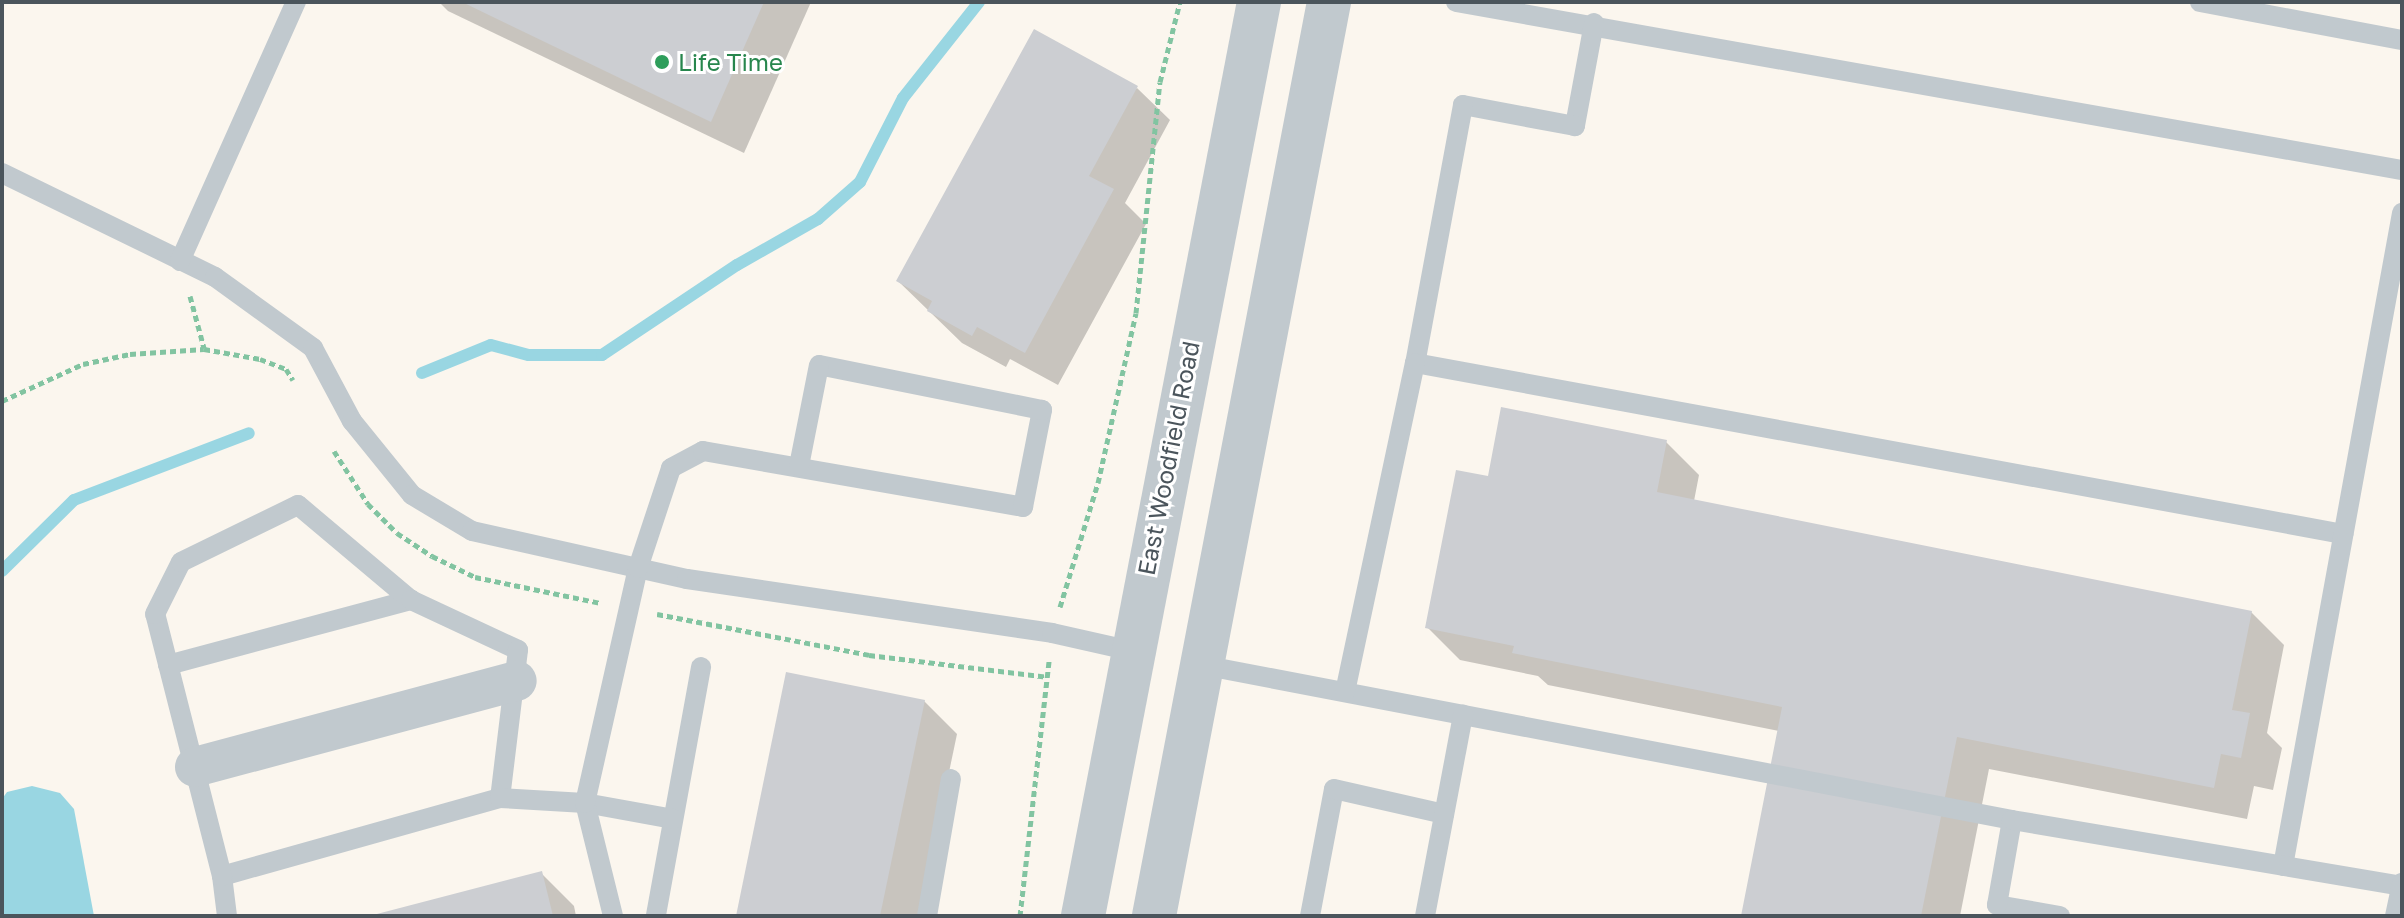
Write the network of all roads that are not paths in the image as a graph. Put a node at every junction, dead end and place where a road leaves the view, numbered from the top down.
1 (296, 2) edge
2 (1259, 2) edge
3 (1329, 2) edge
4 (1456, 2) edge
5 (2200, 2) edge
6 (1594, 23) junction
7 (2402, 40) edge
8 (2402, 170) edge
9 (2, 173) edge
10 (2402, 213) edge
11 (180, 261) junction
12 (1415, 363) junction
13 (799, 466) junction
14 (2343, 534) junction
15 (638, 568) junction
16 (411, 600) junction
17 (1132, 651) junction
18 (168, 665) junction
19 (1202, 665) junction
20 (701, 667) dead end
21 (517, 681) junction
22 (1345, 692) junction
23 (1463, 715) junction
24 (195, 767) junction
25 (951, 779) dead end
26 (500, 798) junction
27 (585, 803) junction
28 (1444, 814) junction
29 (673, 819) junction
30 (2012, 820) junction
31 (2283, 866) junction
32 (222, 876) junction
33 (2402, 884) edge
34 (656, 915) edge
35 (227, 916) edge
36 (613, 916) edge
37 (927, 916) edge
38 (1083, 916) edge
39 (1154, 916) edge
40 (1310, 916) edge
41 (1425, 916) edge
42 (2060, 916) edge
43 (2395, 916) edge

1 - 11 lane
2 - 17 street, East Woodfield Road
3 - 19 street
4 - 6 lane
5 - 7 lane
6 - 8 lane
6 - 12 lane
9 - 11 lane
10 - 14 lane
11 - 15 lane
12 - 14 lane
12 - 22 lane
13 - 13 lane
13 - 15 lane
14 - 31 lane
15 - 17 lane
15 - 27 lane
16 - 18 lane
16 - 18 lane
16 - 21 lane
17 - 38 street, East Woodfield Road
18 - 24 lane
19 - 22 lane
19 - 39 street
20 - 29 lane
21 - 24 street
21 - 26 lane
22 - 23 lane
23 - 28 lane
23 - 30 lane
24 - 32 lane
25 - 37 lane
26 - 27 lane
26 - 32 lane
27 - 29 lane
27 - 36 lane
28 - 40 lane
28 - 41 lane
29 - 34 lane
30 - 31 lane
30 - 42 lane
31 - 33 lane
32 - 35 lane
33 - 43 lane

